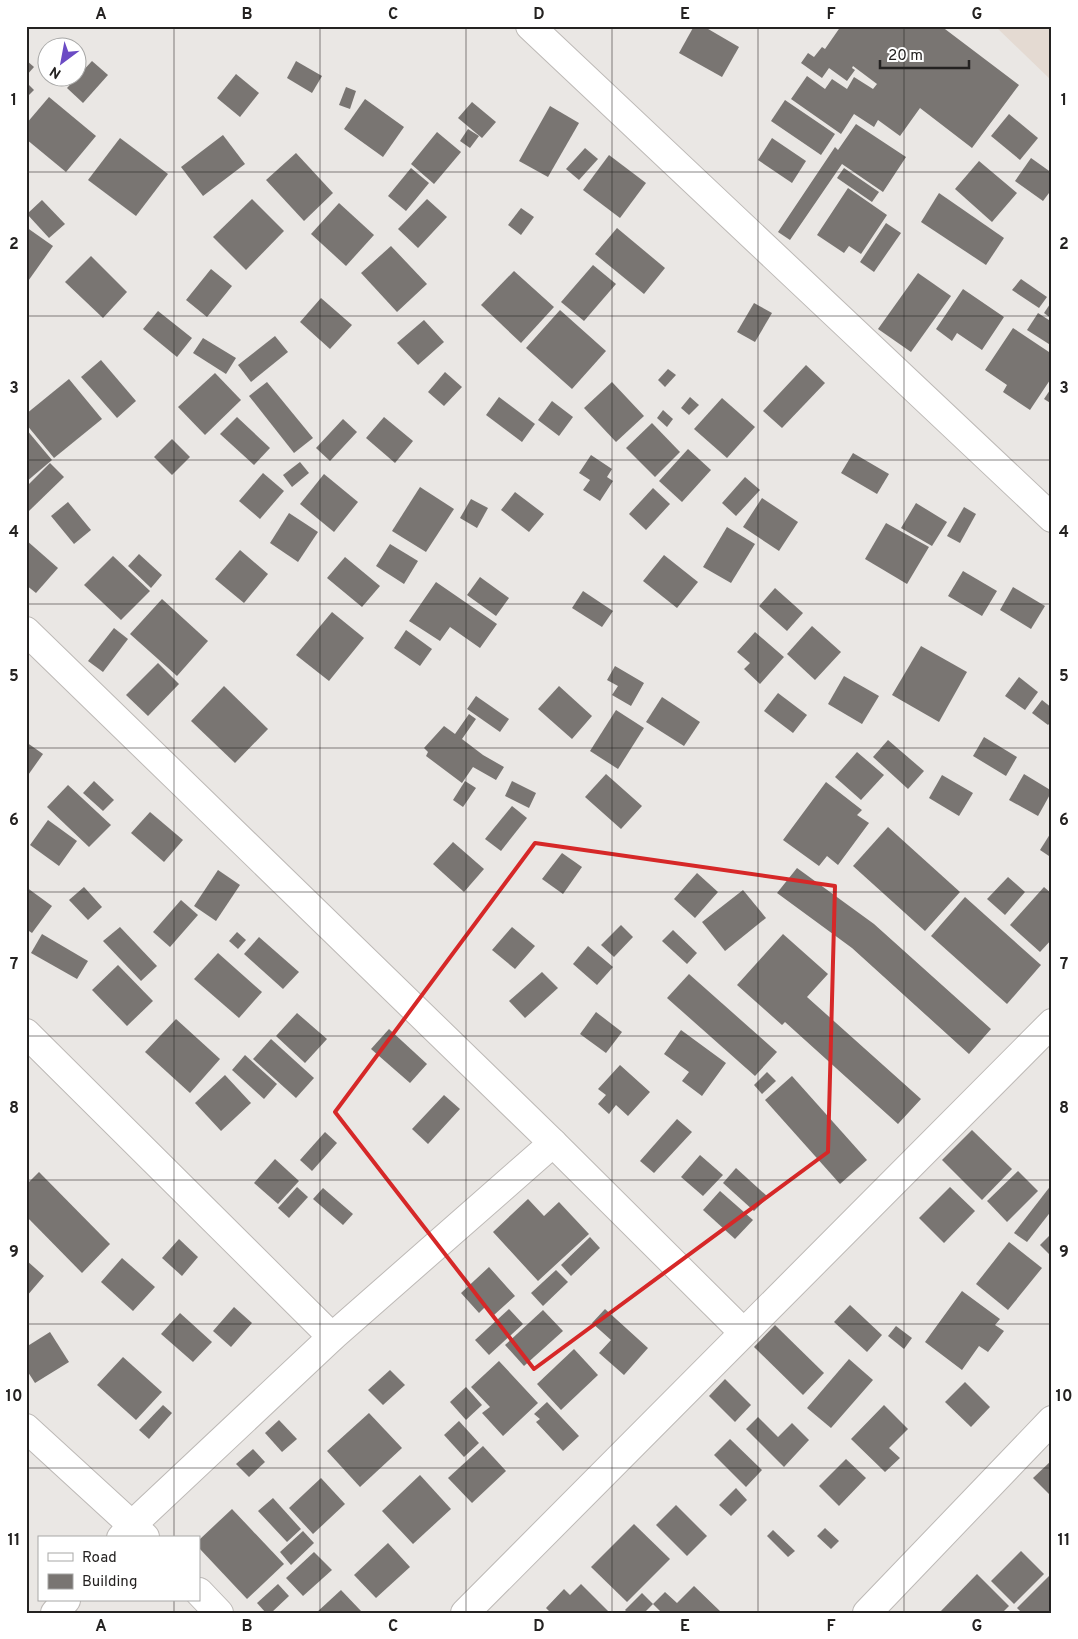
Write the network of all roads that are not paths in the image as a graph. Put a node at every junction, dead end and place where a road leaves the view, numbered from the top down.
1 (530, 26) edge
2 (1052, 518) edge
3 (26, 631) edge
4 (1052, 1023) edge
5 (26, 1033) edge
6 (553, 1142) junction
7 (743, 1332) junction
8 (332, 1338) junction
9 (1052, 1420) edge
10 (26, 1428) edge
11 (133, 1533) edge
12 (200, 1593) edge
13 (64, 1602) edge
14 (54, 1613) edge
15 (219, 1613) edge
16 (465, 1613) edge
17 (867, 1613) edge

1 - 2 street
3 - 6 street
4 - 7 street
5 - 8 street
6 - 7 street
6 - 8 street
7 - 16 street
8 - 11 street
9 - 17 street
10 - 11 street
12 - 15 street
13 - 14 street

